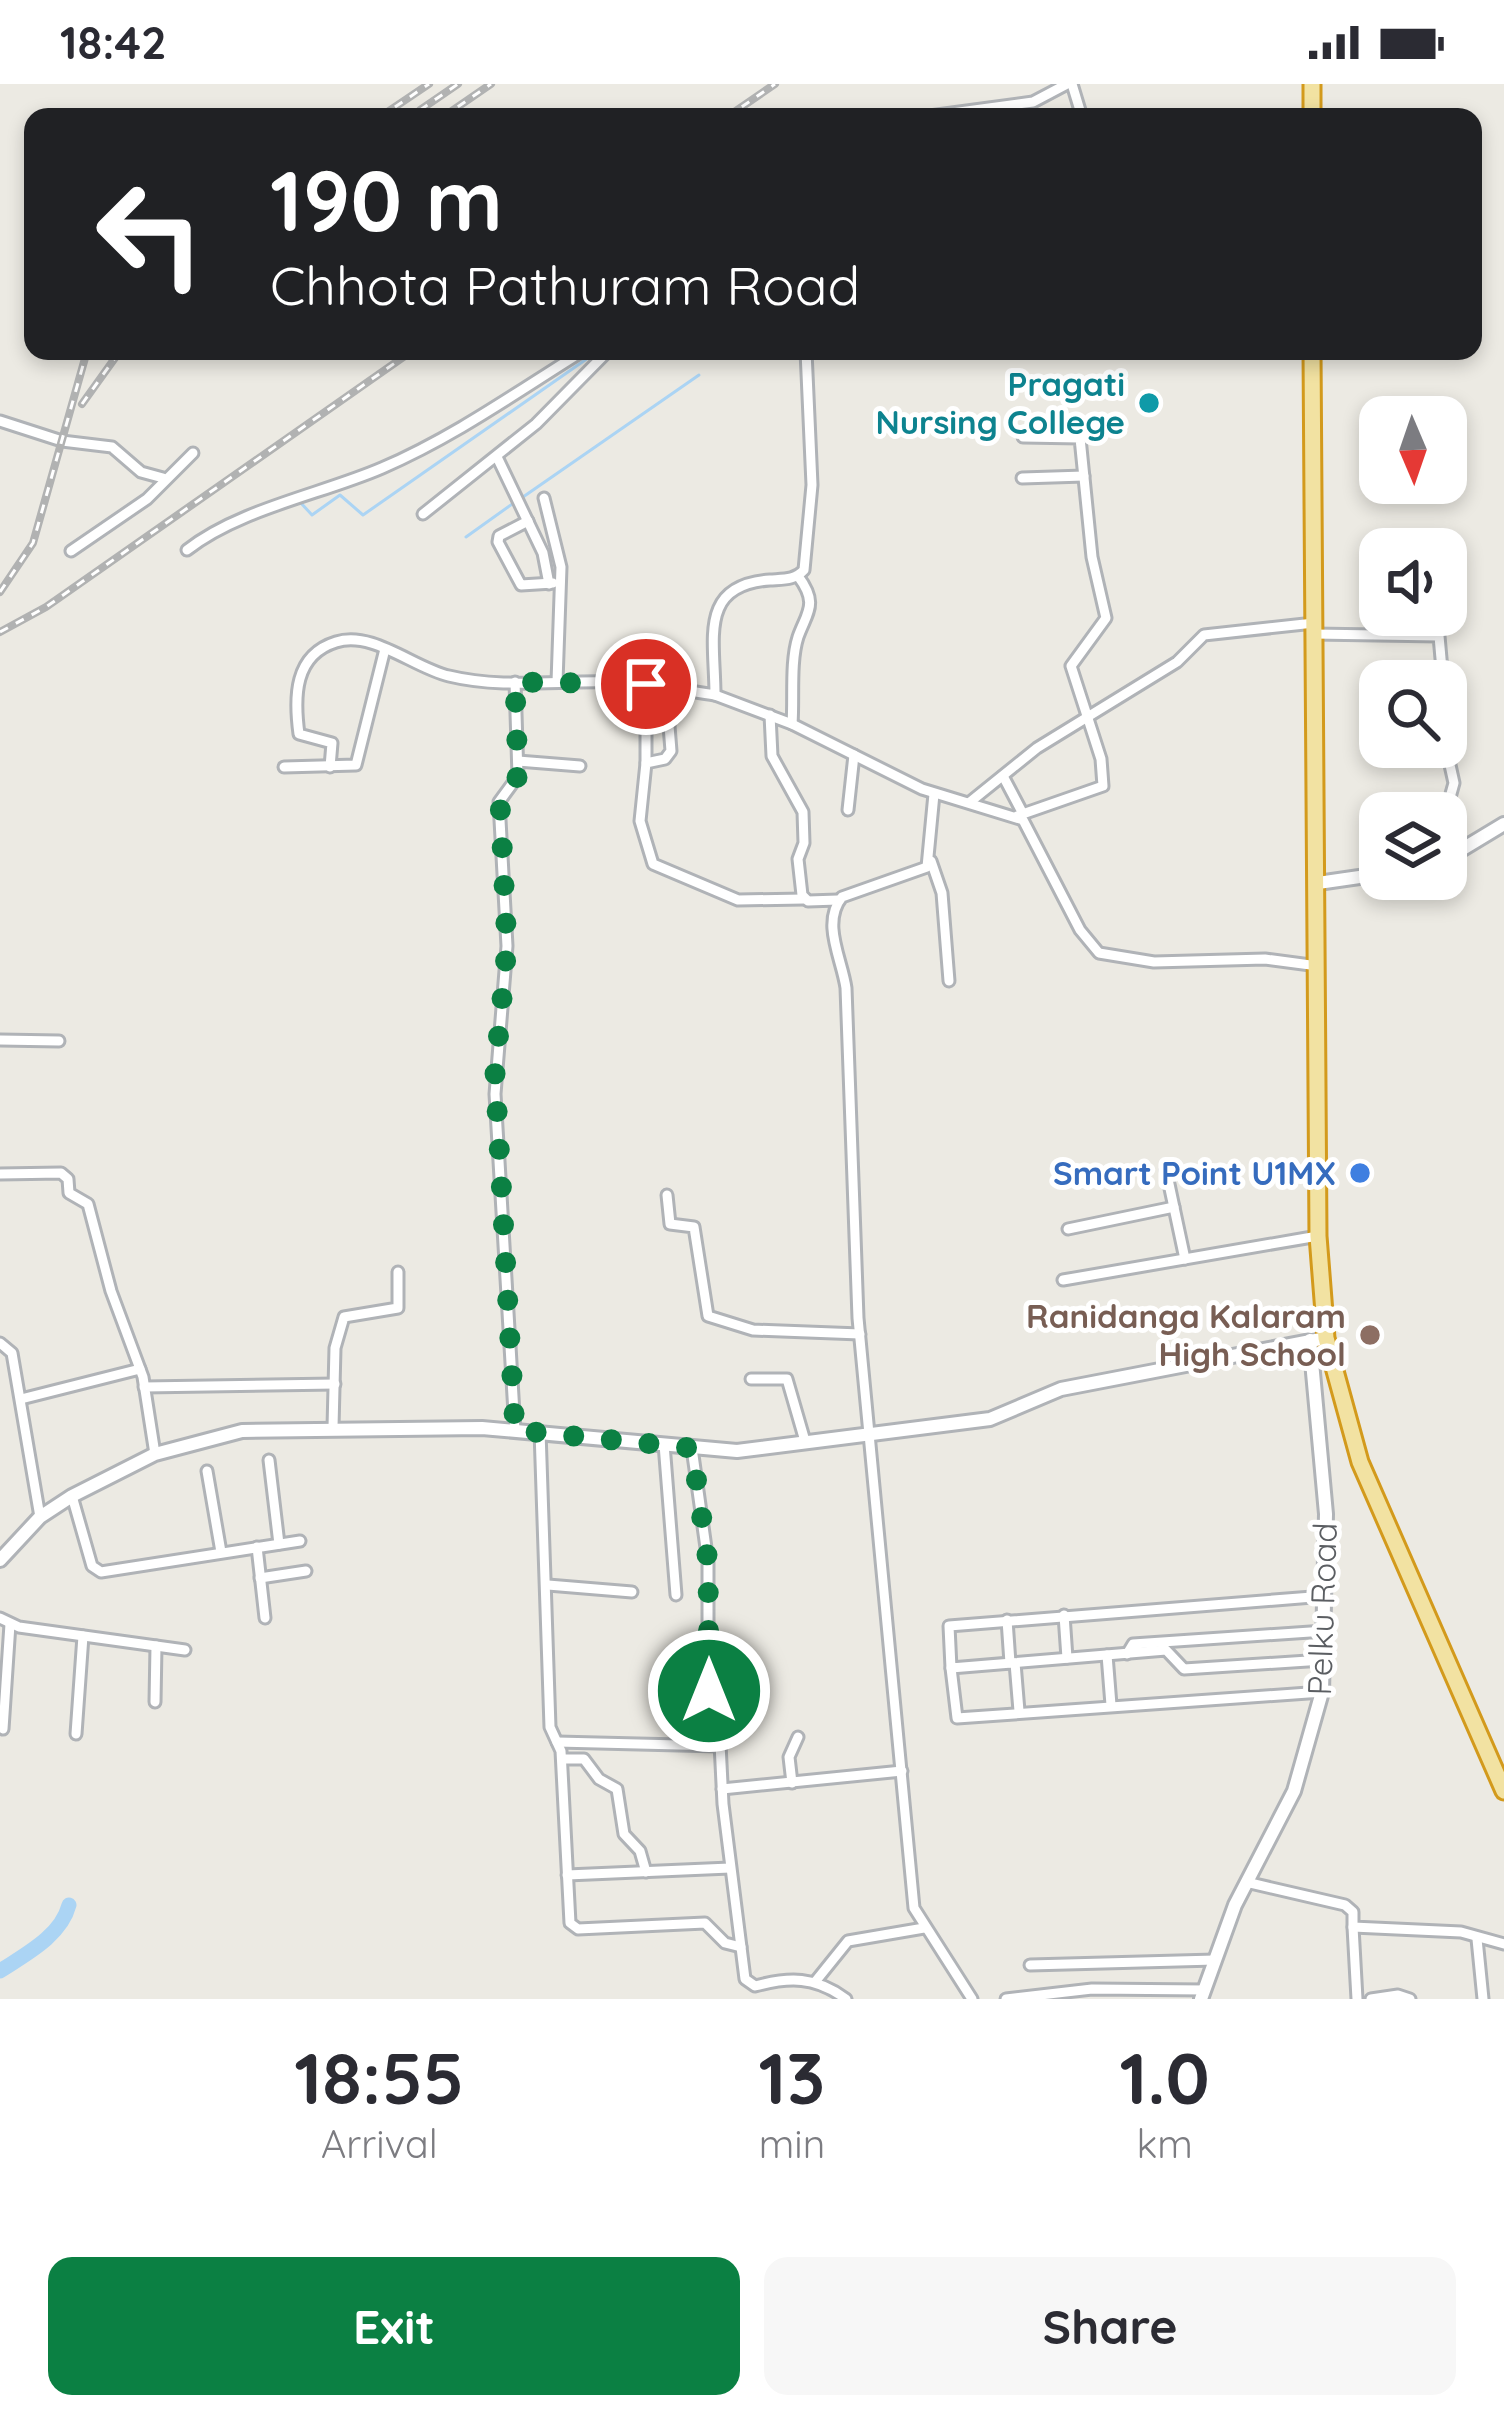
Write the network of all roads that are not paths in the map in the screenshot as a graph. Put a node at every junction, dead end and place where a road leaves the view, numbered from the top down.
1 (1070, 84) edge
2 (989, 108) edge
3 (570, 360) edge
4 (599, 360) edge
5 (806, 360) edge
6 (1312, 360) edge
7 (0, 421) edge
8 (1023, 437) dead end
9 (193, 453) dead end
10 (497, 457) junction
11 (1084, 476) junction
12 (163, 478) junction
13 (1022, 478) dead end
14 (544, 498) dead end
15 (423, 514) dead end
16 (528, 521) junction
17 (187, 550) dead end
18 (71, 551) dead end
19 (798, 576) junction
20 (554, 583) junction
21 (1314, 628) junction
22 (385, 649) junction
23 (1441, 660) edge
24 (515, 682) junction
25 (557, 682) junction
26 (646, 684) junction
27 (666, 688) junction
28 (715, 695) junction
29 (770, 715) junction
30 (1089, 718) junction
31 (792, 724) junction
32 (854, 755) junction
33 (518, 760) junction
34 (646, 763) junction
35 (580, 766) dead end
36 (284, 767) dead end
37 (330, 767) junction
38 (1003, 776) junction
39 (934, 794) junction
40 (970, 802) junction
41 (848, 810) dead end
42 (1020, 814) junction
43 (1504, 824) edge
44 (1467, 846) edge
45 (931, 860) junction
46 (1359, 877) edge
47 (1318, 883) junction
48 (804, 899) junction
49 (838, 900) junction
50 (1318, 966) junction
51 (949, 981) dead end
52 (0, 1040) edge
53 (59, 1041) dead end
54 (1166, 1170) dead end
55 (0, 1174) edge
56 (667, 1195) dead end
57 (1174, 1207) junction
58 (1068, 1229) dead end
59 (1318, 1235) junction
60 (1185, 1259) junction
61 (398, 1272) dead end
62 (1063, 1280) dead end
63 (860, 1334) junction
64 (1318, 1339) junction
65 (0, 1342) edge
66 (140, 1369) junction
67 (751, 1379) dead end
68 (334, 1384) junction
69 (144, 1387) junction
70 (21, 1399) junction
71 (333, 1427) junction
72 (515, 1430) junction
73 (540, 1431) junction
74 (871, 1433) junction
75 (805, 1441) junction
76 (664, 1444) junction
77 (692, 1448) junction
78 (155, 1454) junction
79 (268, 1460) dead end
80 (207, 1471) dead end
81 (72, 1496) junction
82 (40, 1517) junction
83 (300, 1541) dead end
84 (279, 1544) junction
85 (257, 1547) junction
86 (221, 1552) junction
87 (0, 1560) edge
88 (306, 1571) dead end
89 (260, 1578) junction
90 (548, 1585) junction
91 (632, 1592) dead end
92 (676, 1595) dead end
93 (1325, 1596) junction
94 (1064, 1615) junction
95 (265, 1618) dead end
96 (1007, 1619) junction
97 (5, 1621) edge
98 (1325, 1631) junction
99 (83, 1636) junction
100 (156, 1646) junction
101 (184, 1651) dead end
102 (1127, 1654) junction
103 (1107, 1655) junction
104 (1067, 1658) junction
105 (1323, 1660) junction
106 (1012, 1663) junction
107 (951, 1668) junction
108 (1322, 1692) junction
109 (155, 1702) dead end
110 (1111, 1705) junction
111 (1019, 1711) junction
112 (3, 1729) edge
113 (76, 1734) dead end
114 (798, 1737) dead end
115 (557, 1742) junction
116 (720, 1746) junction
117 (562, 1759) junction
118 (902, 1771) junction
119 (792, 1783) junction
120 (722, 1789) junction
121 (1504, 1790) edge
122 (730, 1868) junction
123 (646, 1872) junction
124 (567, 1876) junction
125 (1246, 1882) junction
126 (1353, 1927) junction
127 (924, 1928) junction
128 (1477, 1939) junction
129 (1504, 1943) edge
130 (741, 1947) junction
131 (1215, 1960) junction
132 (1092, 1963) junction
133 (1030, 1965) dead end
134 (815, 1982) junction
135 (1092, 1988) junction
136 (1203, 1994) edge
137 (1039, 1996) edge
138 (846, 1999) edge
139 (972, 1999) edge
140 (1006, 1999) edge
141 (1357, 1999) edge
142 (1371, 1999) edge
143 (1410, 1999) edge
144 (1483, 1999) edge

1 - 2 street
3 - 17 street
4 - 10 street
5 - 19 street
6 - 21 highway
7 - 12 street
8 - 11 street
9 - 12 street
10 - 15 street
10 - 16 street
11 - 13 street
11 - 30 street
12 - 18 street
14 - 20 street
16 - 20 street
16 - 20 street
19 - 28 street
19 - 31 street
20 - 25 street
21 - 23 street
21 - 30 street
21 - 47 highway
22 - 24 street
22 - 37 street
22 - 37 street
24 - 25 street
24 - 33 street
25 - 26 street
26 - 27 street
26 - 34 street
27 - 28 street
27 - 34 street
28 - 29 street
29 - 31 street
29 - 48 street
30 - 38 street
30 - 42 street
31 - 32 street
32 - 39 street
32 - 41 street
33 - 35 street
33 - 72 street
34 - 48 street
36 - 37 street
38 - 40 street
38 - 42 street
39 - 40 street
39 - 45 street
40 - 42 street
42 - 50 street
43 - 44 street
45 - 49 street
45 - 51 street
46 - 47 street
47 - 50 highway
48 - 49 street
49 - 63 street
50 - 59 highway
52 - 53 street
54 - 57 street
55 - 66 street
56 - 63 street
57 - 58 street
57 - 60 street
59 - 60 street
59 - 64 highway
60 - 62 street
61 - 68 street
63 - 74 street
64 - 74 street
64 - 93 street, Pelku Road
64 - 121 highway
65 - 70 street
66 - 69 street
66 - 70 street
67 - 75 street
68 - 69 street
68 - 71 street
69 - 78 street
70 - 82 street
71 - 72 street
71 - 78 street
72 - 73 street
73 - 76 street
73 - 90 street
74 - 75 street
74 - 118 street
75 - 77 street
76 - 77 street
76 - 92 street
77 - 116 street
78 - 81 street
79 - 84 street
80 - 86 street
81 - 82 street
81 - 86 street
82 - 87 street
83 - 84 street
84 - 85 street
85 - 86 street
85 - 89 street
88 - 89 street
89 - 95 street
90 - 91 street
90 - 115 street
93 - 94 street
93 - 98 street, Pelku Road
94 - 96 street
94 - 104 street
96 - 106 street
96 - 107 street
97 - 99 street
97 - 112 street
98 - 102 street
98 - 105 street, Pelku Road
99 - 100 street
99 - 113 street
100 - 101 street
100 - 109 street
102 - 103 street
102 - 105 street
103 - 104 street
103 - 110 street
104 - 106 street
105 - 108 street, Pelku Road
106 - 107 street
106 - 111 street
107 - 111 street
108 - 110 street
108 - 125 street, Pelku Road
110 - 111 street
114 - 119 street
115 - 116 street
115 - 117 street
116 - 120 street
117 - 123 street
117 - 124 street
118 - 119 street
118 - 127 street
119 - 120 street
120 - 122 street
122 - 123 street
122 - 130 street
123 - 124 street
124 - 130 street
125 - 126 street
125 - 131 street, Pelku Road
126 - 128 street
126 - 141 street
127 - 134 street
127 - 139 street
128 - 129 street
128 - 144 street
130 - 134 street
131 - 132 street
131 - 136 street, Pelku Road
132 - 133 street
132 - 135 street
134 - 138 street
135 - 136 street
135 - 137 street
137 - 140 street
142 - 143 street

